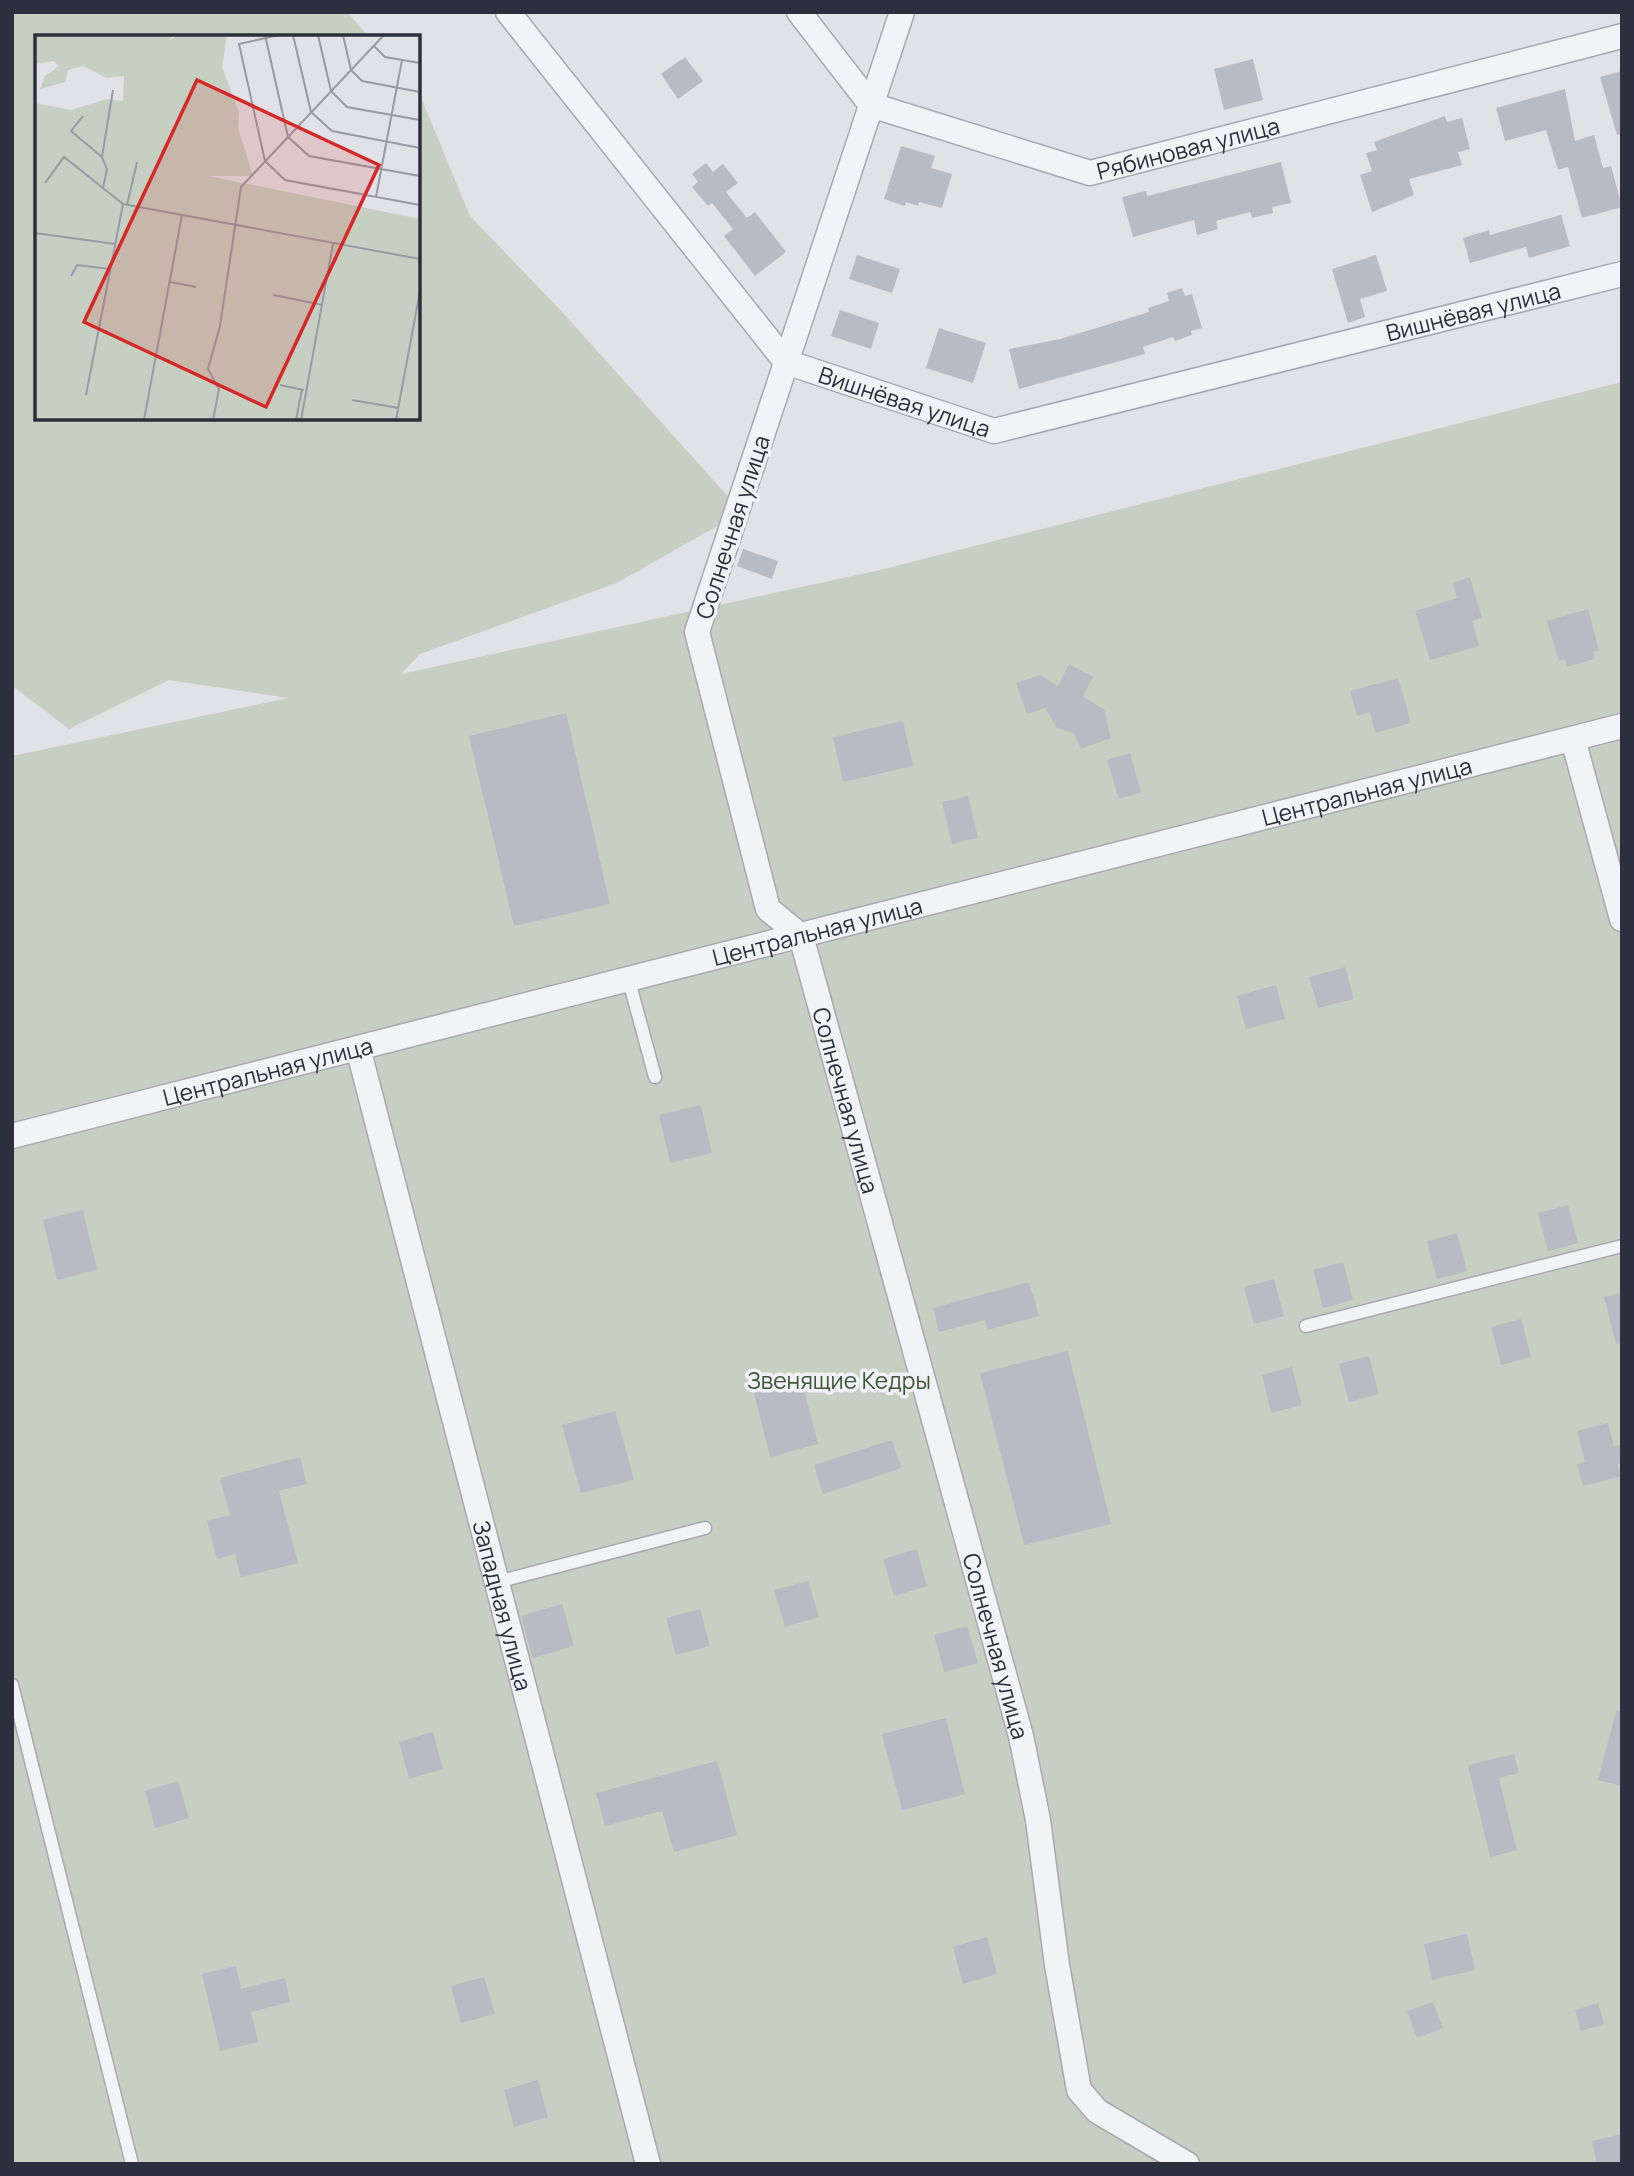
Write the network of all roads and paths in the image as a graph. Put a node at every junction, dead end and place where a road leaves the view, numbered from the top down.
1 (508, 12) edge
2 (799, 12) edge
3 (902, 12) edge
4 (1622, 36) edge
5 (871, 105) junction
6 (1622, 274) edge
7 (786, 362) junction
8 (1622, 726) edge
9 (1573, 739) junction
10 (1622, 919) edge
11 (801, 936) junction
12 (629, 981) junction
13 (358, 1048) junction
14 (655, 1077) dead end
15 (12, 1136) edge
16 (1622, 1245) edge
17 (1306, 1326) dead end
18 (705, 1528) dead end
19 (497, 1582) junction
20 (13, 1692) edge
21 (132, 2164) edge
22 (648, 2164) edge
23 (1187, 2164) edge

1 - 7 street
2 - 5 street
3 - 5 street, Солнечная улица
4 - 5 street, Рябиновая улица
5 - 7 street, Солнечная улица
6 - 7 street, Вишнёвая улица
7 - 11 street, Солнечная улица
8 - 9 street, Центральная улица
9 - 10 street
9 - 11 street, Центральная улица
11 - 12 street, Центральная улица
11 - 23 street, Солнечная улица
12 - 13 street, Центральная улица
12 - 14 lane
13 - 15 street, Центральная улица
13 - 19 street, Западная улица
16 - 17 lane
18 - 19 lane
19 - 22 street, Западная улица
20 - 21 lane

